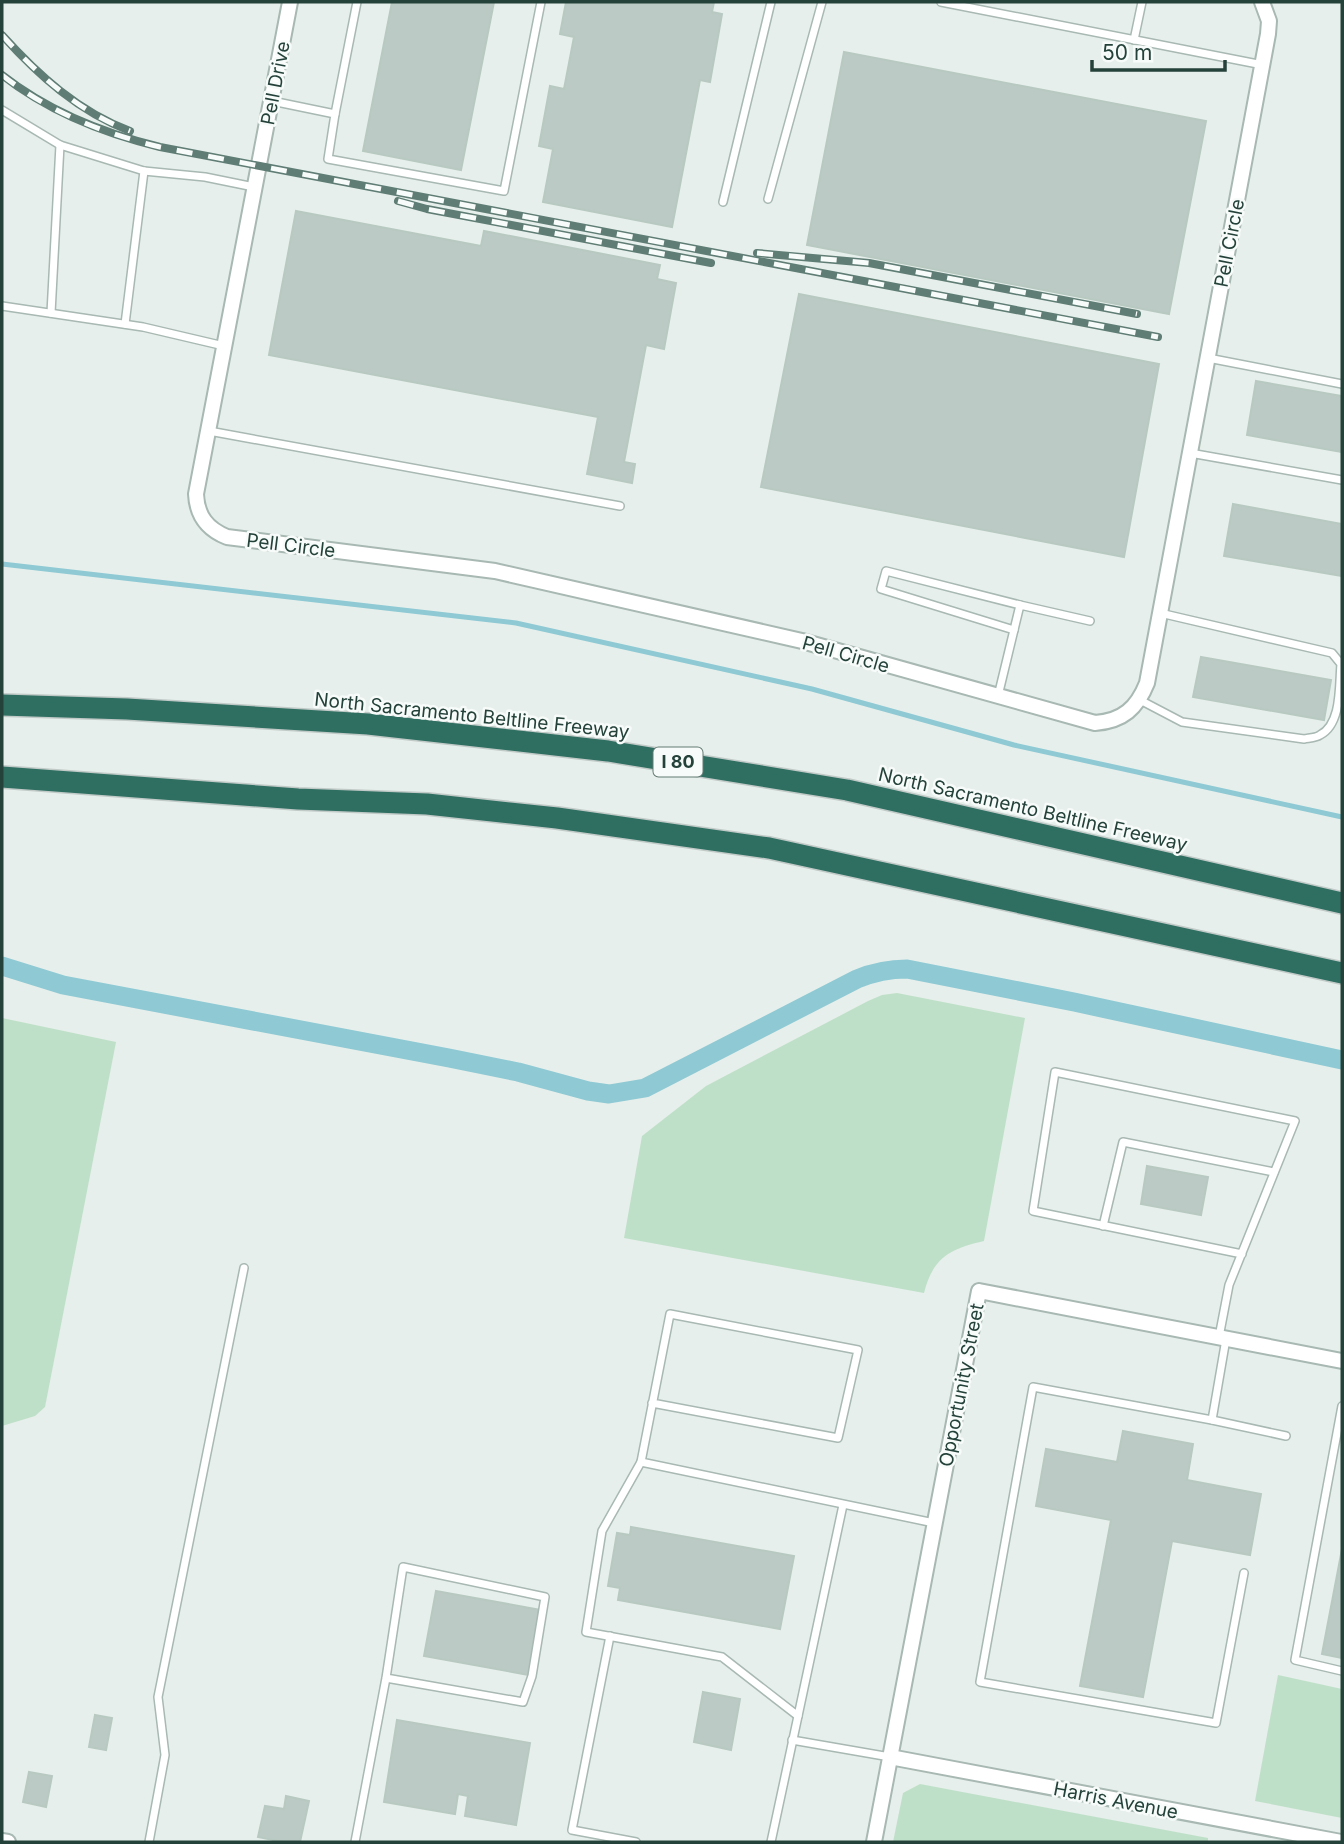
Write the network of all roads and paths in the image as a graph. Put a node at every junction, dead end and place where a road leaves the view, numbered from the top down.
1 (290, 2) edge
2 (357, 2) edge
3 (541, 2) edge
4 (771, 2) edge
5 (822, 2) edge
6 (941, 2) edge
7 (1142, 2) edge
8 (1262, 2) edge
9 (1135, 40) junction
10 (1263, 65) junction
11 (271, 101) junction
12 (2, 110) edge
13 (335, 114) junction
14 (60, 145) junction
15 (259, 165) joint
16 (144, 171) junction
17 (254, 187) junction
18 (768, 199) dead end
19 (723, 202) dead end
20 (2, 306) edge
21 (51, 313) junction
22 (125, 324) junction
23 (224, 346) junction
24 (1208, 358) junction
25 (1342, 384) edge
26 (208, 431) junction
27 (1190, 453) junction
28 (1342, 480) edge
29 (620, 506) dead end
30 (1020, 605) junction
31 (1160, 612) junction
32 (1090, 621) dead end
33 (1014, 631) junction
34 (998, 697) junction
35 (1140, 700) junction
36 (2, 705) edge
37 (2, 777) edge
38 (1342, 903) edge
39 (1342, 973) edge
40 (1274, 1172) junction
41 (1103, 1226) junction
42 (1242, 1254) junction
43 (244, 1268) dead end
44 (1222, 1338) junction
45 (1342, 1361) edge
46 (652, 1403) junction
47 (1342, 1406) edge
48 (1212, 1420) junction
49 (1286, 1436) dead end
50 (641, 1462) junction
51 (843, 1504) junction
52 (935, 1524) junction
53 (1244, 1573) dead end
54 (610, 1636) junction
55 (1342, 1671) edge
56 (386, 1678) junction
57 (798, 1716) junction
58 (792, 1740) junction
59 (890, 1757) junction
60 (2, 1841) edge
61 (8, 1842) edge
62 (149, 1842) edge
63 (355, 1842) edge
64 (636, 1842) edge
65 (771, 1842) edge
66 (874, 1842) edge
67 (1341, 1842) edge

1 - 11 street, Pell Drive
2 - 13 lane
3 - 13 lane
4 - 19 lane
5 - 18 lane
6 - 9 lane
7 - 9 lane
8 - 10 street, Pell Circle
9 - 10 lane
10 - 24 street, Pell Circle
11 - 13 lane
11 - 15 street, Pell Drive
12 - 14 lane
14 - 16 lane
14 - 21 lane
15 - 17 street, Pell Circle
16 - 17 lane
16 - 22 lane
17 - 23 street, Pell Circle
20 - 21 lane
21 - 22 lane
22 - 23 lane
23 - 26 street, Pell Circle
24 - 25 lane
24 - 27 street, Pell Circle
26 - 29 lane
26 - 34 street, Pell Circle
27 - 28 lane
27 - 31 street, Pell Circle
30 - 32 lane
30 - 33 lane
30 - 33 lane
31 - 35 street, Pell Circle
31 - 35 lane
33 - 34 lane
34 - 35 street, Pell Circle
36 - 38 highway, North Sacramento Beltline Freeway / I 80
37 - 39 highway
40 - 41 lane
40 - 41 lane
40 - 42 lane
41 - 42 lane
42 - 44 lane
43 - 62 lane
44 - 45 street, Opportunity Street
44 - 48 lane
44 - 52 street, Opportunity Street
46 - 46 lane
46 - 50 lane
47 - 55 lane
48 - 49 lane
48 - 53 lane
50 - 51 lane
50 - 54 lane
51 - 52 lane
51 - 57 lane
52 - 59 street, Opportunity Street
54 - 57 lane
54 - 64 lane
56 - 56 lane
56 - 63 lane
57 - 58 lane
58 - 59 lane
58 - 65 lane
59 - 66 street, Opportunity Street
59 - 67 street, Harris Avenue
60 - 61 street

